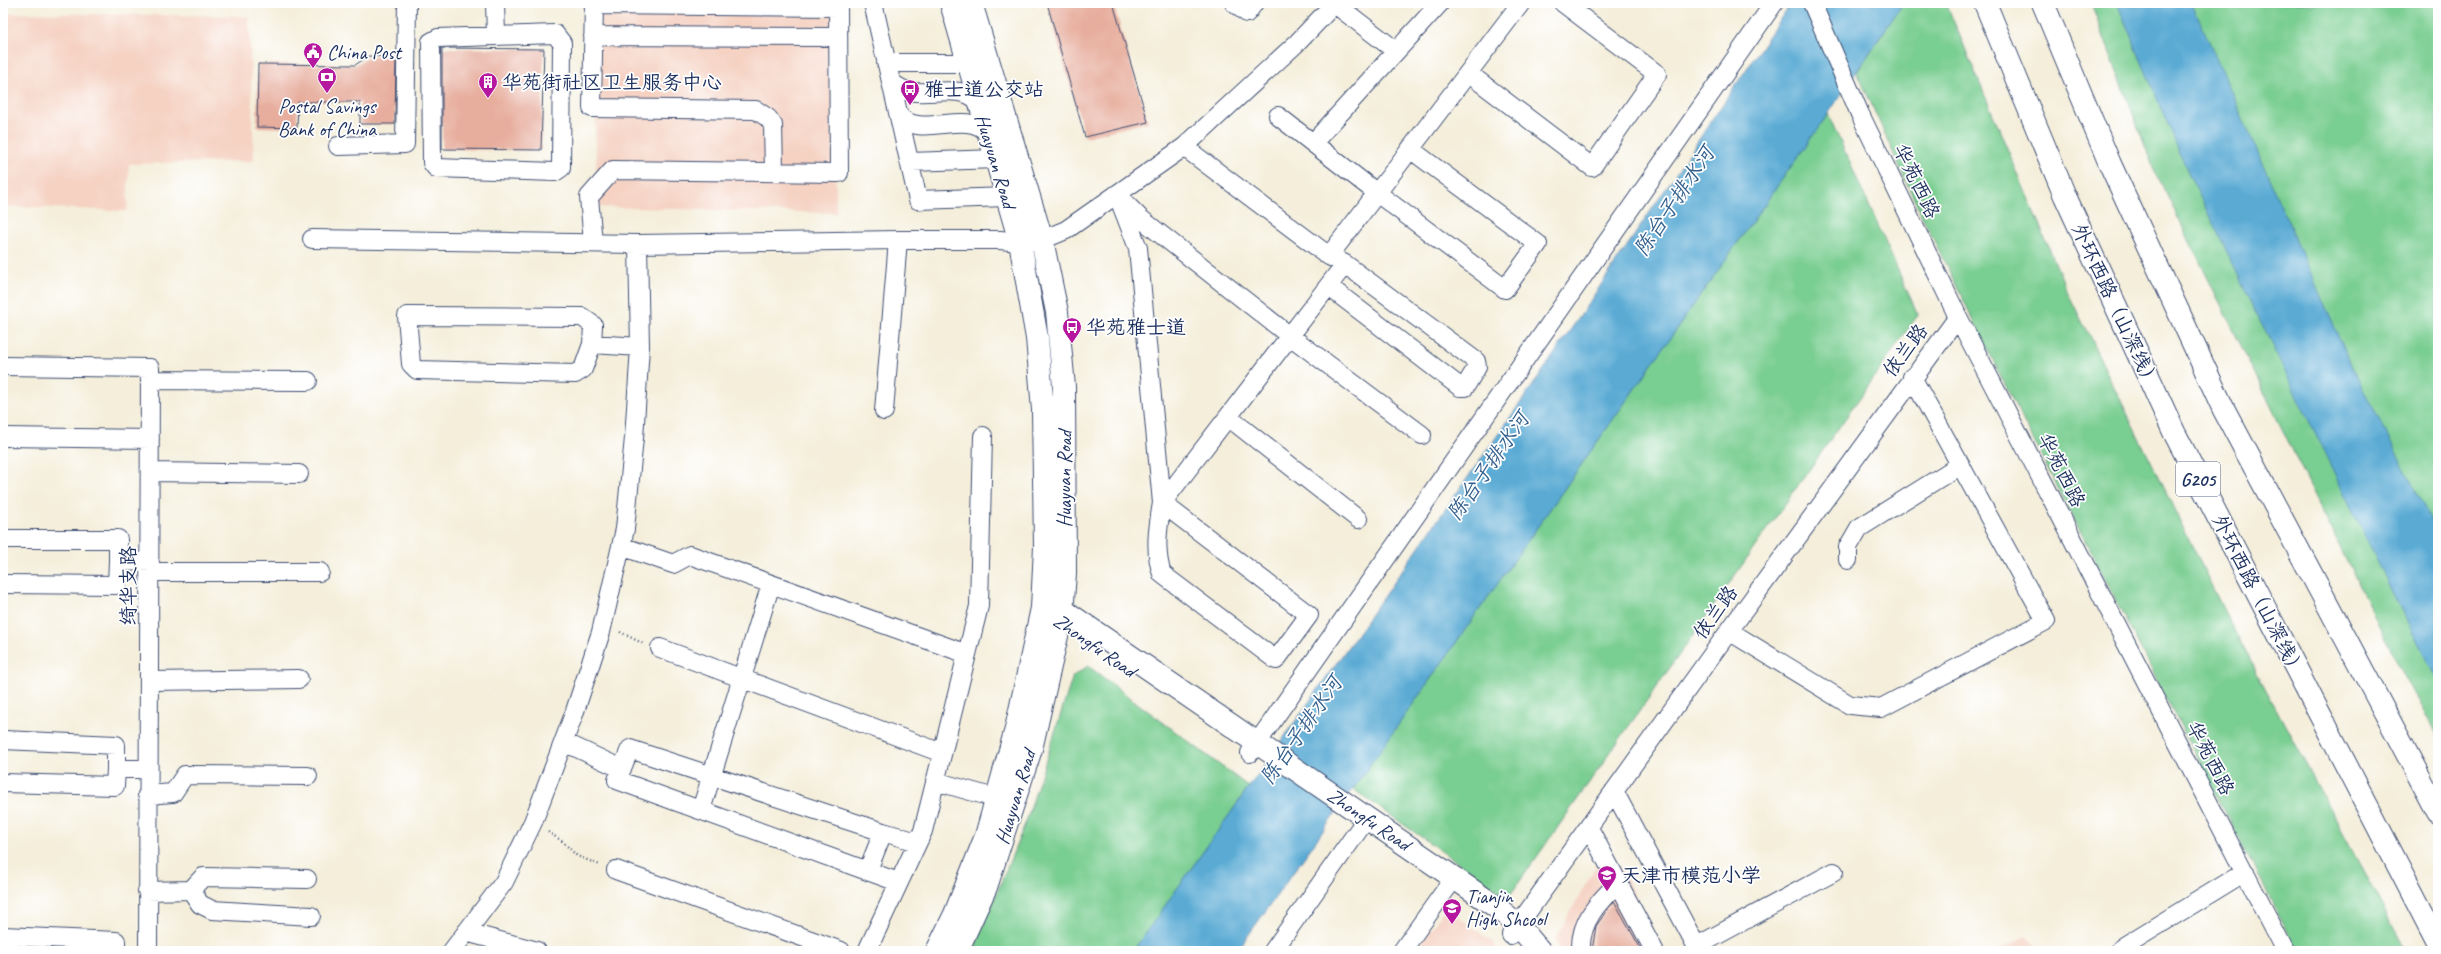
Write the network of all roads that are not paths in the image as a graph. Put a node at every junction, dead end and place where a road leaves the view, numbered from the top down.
1 (406, 3) edge
2 (495, 3) edge
3 (872, 3) edge
4 (944, 3) edge
5 (1234, 3) edge
6 (1254, 3) edge
7 (1335, 3) edge
8 (1440, 3) edge
9 (1521, 3) edge
10 (1563, 3) edge
11 (1812, 3) edge
12 (1985, 3) edge
13 (2043, 3) edge
14 (594, 4) edge
15 (838, 5) edge
16 (1766, 6) edge
17 (964, 9) edge
18 (498, 35) junction
19 (593, 36) junction
20 (838, 37) junction
21 (1396, 51) junction
22 (967, 62) junction
23 (886, 63) junction
24 (1468, 73) junction
25 (891, 81) junction
26 (978, 101) junction
27 (899, 116) junction
28 (1278, 116) dead end
29 (988, 133) junction
30 (1313, 143) junction
31 (338, 146) dead end
32 (1184, 147) junction
33 (1410, 149) junction
34 (996, 159) junction
35 (910, 162) junction
36 (774, 172) junction
37 (1377, 193) junction
38 (1117, 194) junction
39 (1007, 197) junction
40 (312, 239) dead end
41 (898, 240) junction
42 (1042, 240) junction
43 (1020, 242) junction
44 (593, 243) junction
45 (638, 244) junction
46 (1329, 256) junction
47 (1345, 264) junction
48 (1328, 286) junction
49 (1958, 317) junction
50 (1290, 336) junction
51 (592, 344) junction
52 (640, 347) junction
53 (3, 366) edge
54 (1912, 377) junction
55 (150, 380) junction
56 (308, 381) dead end
57 (884, 411) dead end
58 (1228, 417) junction
59 (1422, 435) dead end
60 (983, 436) dead end
61 (3, 437) edge
62 (150, 439) junction
63 (1960, 465) junction
64 (151, 472) junction
65 (299, 474) dead end
66 (1162, 503) junction
67 (1358, 519) dead end
68 (3, 539) edge
69 (621, 546) junction
70 (1848, 560) dead end
71 (118, 561) junction
72 (150, 567) junction
73 (320, 572) dead end
74 (1065, 573) junction
75 (3, 584) edge
76 (771, 584) junction
77 (1059, 614) junction
78 (1729, 631) junction
79 (1088, 634) junction
80 (660, 648) road end
81 (967, 654) junction
82 (742, 678) junction
83 (299, 679) dead end
84 (150, 681) junction
85 (3, 740) edge
86 (564, 742) junction
87 (1256, 750) junction
88 (942, 753) junction
89 (116, 769) junction
90 (147, 769) junction
91 (622, 769) junction
92 (308, 776) dead end
93 (712, 776) junction
94 (935, 781) junction
95 (3, 783) edge
96 (1614, 791) junction
97 (147, 795) junction
98 (1006, 801) junction
99 (701, 810) junction
100 (2438, 812) edge
101 (1358, 819) junction
102 (1589, 828) junction
103 (883, 832) junction
104 (917, 842) junction
105 (616, 870) road end
106 (868, 870) junction
107 (1834, 872) dead end
108 (2245, 872) junction
109 (307, 879) dead end
110 (898, 882) junction
111 (1451, 883) junction
112 (1618, 883) junction
113 (191, 890) junction
114 (146, 891) junction
115 (311, 916) dead end
116 (1514, 930) junction
117 (466, 932) junction
118 (3, 936) edge
119 (2438, 943) edge
120 (1698, 949) edge
121 (1654, 950) dead end
122 (2122, 950) edge
123 (116, 951) edge
124 (148, 951) edge
125 (452, 951) edge
126 (537, 951) edge
127 (841, 951) edge
128 (866, 951) edge
129 (937, 951) edge
130 (957, 951) edge
131 (1273, 951) edge
132 (1402, 951) edge
133 (1526, 951) edge
134 (1540, 951) edge
135 (1581, 951) edge
136 (2285, 951) edge

1 - 31 street
2 - 18 street
3 - 23 street
4 - 17 street
5 - 6 street
7 - 21 street
7 - 32 street
8 - 21 street
9 - 24 street
10 - 24 street
11 - 49 street, 华苑西路
12 - 119 main road, 外环西路（山深线） / G205
13 - 100 main road, G205
14 - 15 street
14 - 19 street
15 - 20 street
16 - 87 street
17 - 22 main road, Huayuan Road
17 - 42 main road, Huayuan Road
18 - 18 street
19 - 20 street
19 - 36 street
20 - 36 street
21 - 30 street
22 - 23 street
22 - 26 main road, Huayuan Road
23 - 25 street
24 - 33 street
25 - 26 street
25 - 27 street
26 - 29 main road, Huayuan Road
27 - 29 street
27 - 35 street
28 - 30 street
29 - 34 main road, Huayuan Road
30 - 37 street
32 - 38 street
32 - 46 street
33 - 37 street
33 - 37 street
34 - 35 street
34 - 39 main road, Huayuan Road
35 - 39 street
36 - 44 street
37 - 46 street
38 - 42 street
38 - 50 street
38 - 66 street
39 - 43 main road, Huayuan Road
40 - 44 street
41 - 43 street
41 - 45 street
41 - 57 street
42 - 43 street
42 - 74 main road, Huayuan Road
43 - 77 main road, Huayuan Road
44 - 45 street
45 - 52 street
46 - 47 street
47 - 48 street
47 - 48 street
48 - 50 street
49 - 54 street, 依兰路
49 - 108 street, 华苑西路
50 - 58 street
50 - 59 street
51 - 51 street
51 - 52 street
52 - 69 street
53 - 55 street
54 - 63 street
54 - 78 street, 依兰路
55 - 56 street
55 - 62 street, 绮华支路
58 - 66 street
58 - 67 street
60 - 81 street
61 - 62 street
62 - 64 street, 绮华支路
63 - 70 street
63 - 78 street
64 - 65 street
64 - 72 street, 绮华支路
66 - 66 street
68 - 71 street
69 - 76 street
69 - 86 street
71 - 72 street
71 - 75 street
72 - 73 street
72 - 84 street, 绮华支路
74 - 77 main road, Huayuan Road
74 - 79 main road
76 - 81 street
76 - 82 street
77 - 79 main road, Zhongfu Road
77 - 98 main road, Huayuan Road
77 - 98 main road, Huayuan Road
78 - 96 street, 依兰路
79 - 87 main road, Zhongfu Road
80 - 82 street
81 - 88 street
82 - 88 street
82 - 93 street
83 - 84 street
84 - 90 street, 绮华支路
85 - 89 street
86 - 91 street
86 - 117 street
87 - 101 main road, Zhongfu Road
88 - 94 street
89 - 90 street
89 - 95 street
90 - 97 street, 绮华支路
91 - 93 street
91 - 99 street
92 - 97 street
93 - 99 street
93 - 103 street
94 - 98 street
94 - 104 street
96 - 102 street, 依兰路
96 - 120 street
97 - 114 street, 绮华支路
98 - 129 main road, Huayuan Road
98 - 130 main road, Huayuan Road
99 - 106 street
101 - 111 main road, Zhongfu Road
101 - 131 street
102 - 112 street
102 - 116 street, 依兰路
103 - 104 street
103 - 106 street
104 - 110 street
105 - 127 street
106 - 110 street
107 - 120 street
108 - 122 street
108 - 136 street, 华苑西路
109 - 113 street
110 - 128 street
111 - 116 main road, Zhongfu Road
111 - 132 street
112 - 121 street
112 - 135 street
113 - 114 street
113 - 115 street
114 - 124 street, 绮华支路
116 - 133 main road, Zhongfu Road
116 - 134 main road, Zhongfu Road
117 - 125 street
117 - 126 street
118 - 123 street

